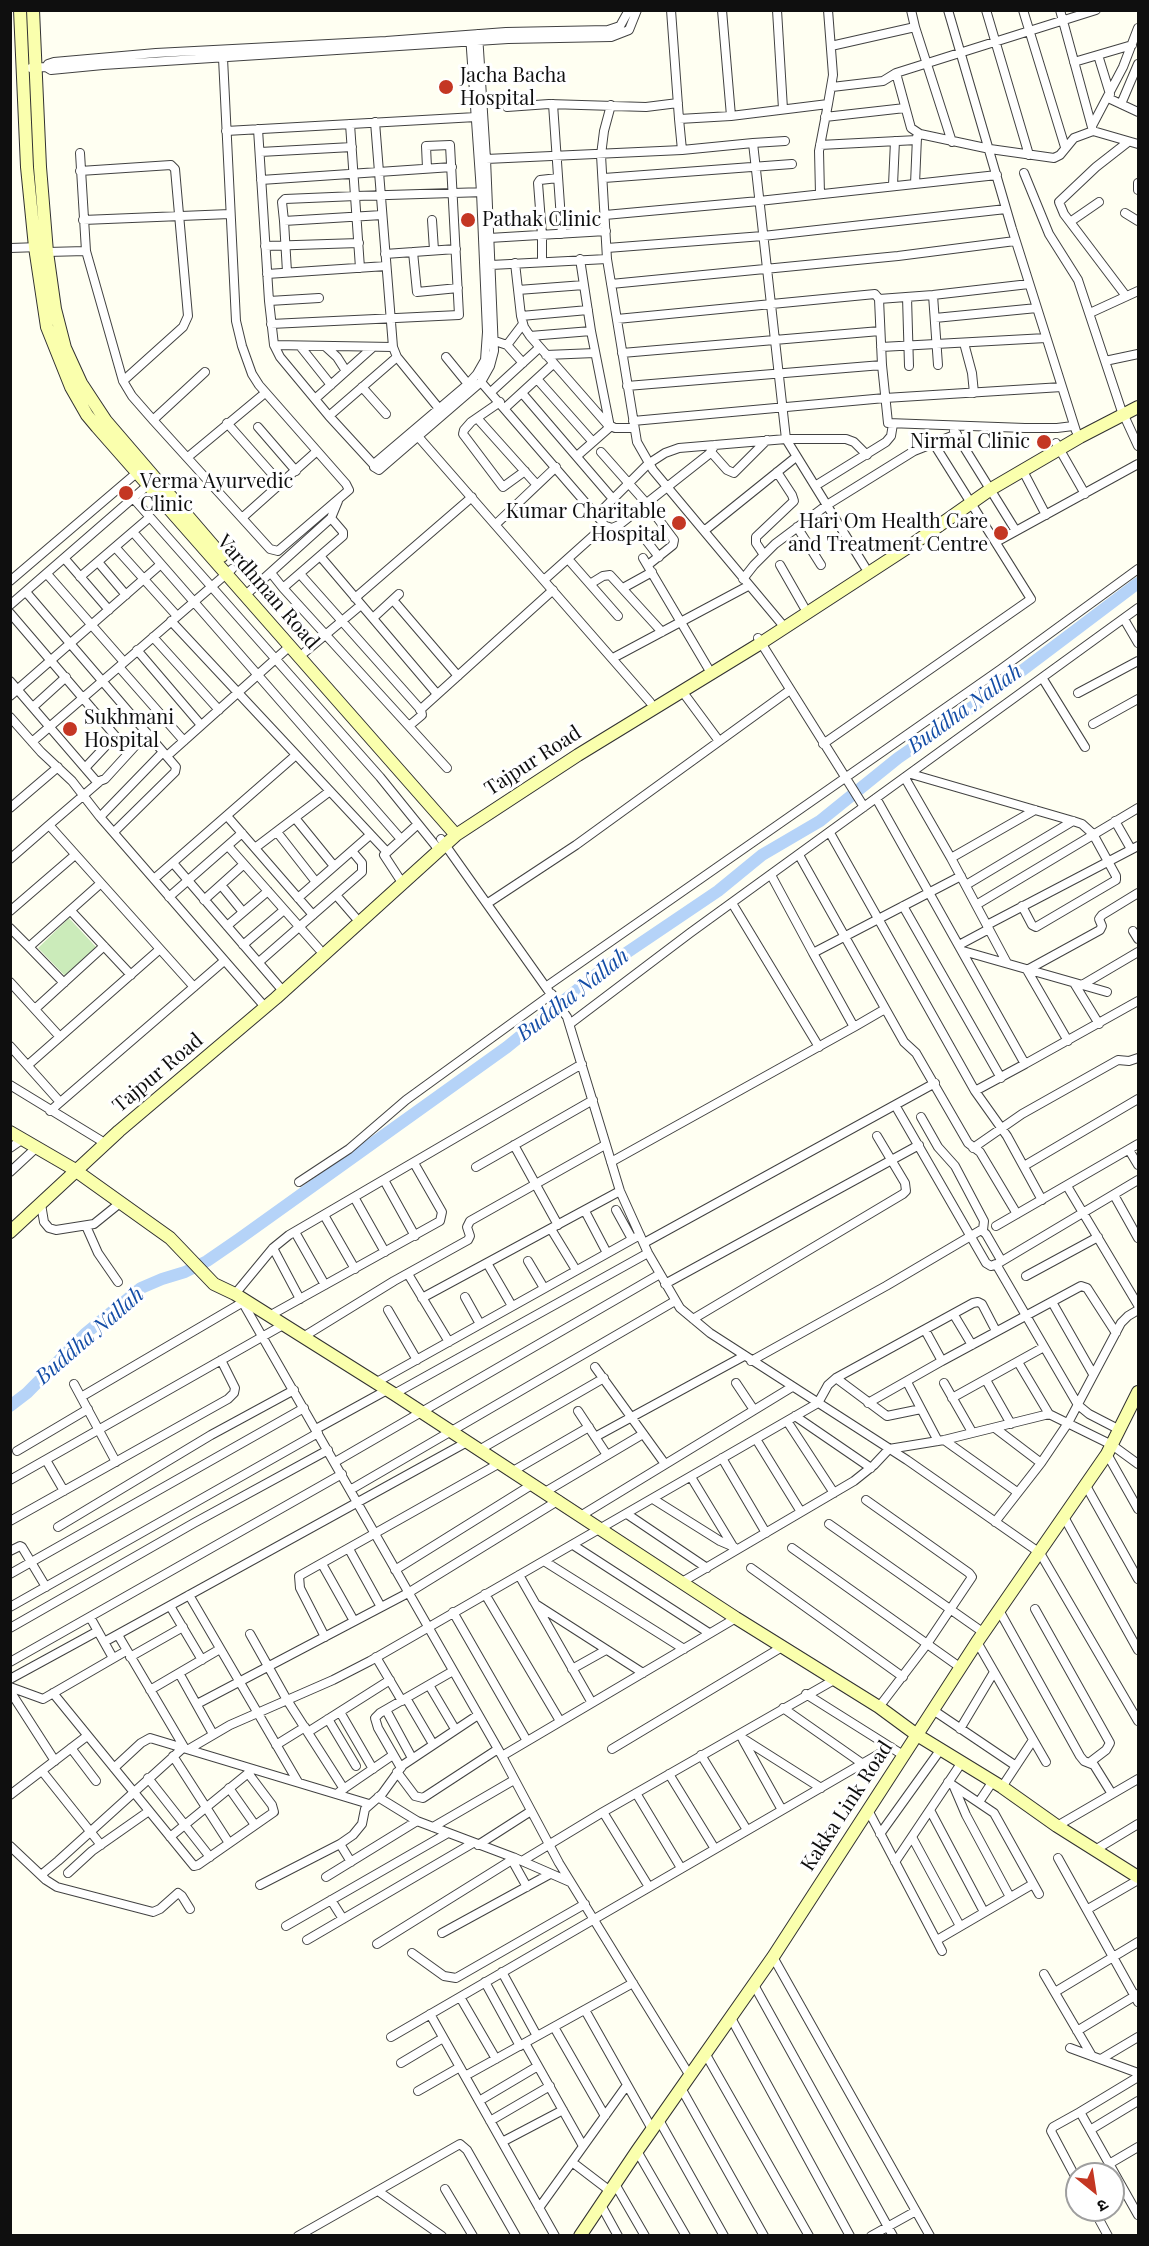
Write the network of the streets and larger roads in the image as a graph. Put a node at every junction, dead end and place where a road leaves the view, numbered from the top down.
1 (20, 10) edge
2 (33, 10) edge
3 (629, 10) edge
4 (637, 10) edge
5 (671, 10) edge
6 (722, 10) edge
7 (777, 10) edge
8 (828, 10) edge
9 (911, 10) edge
10 (948, 10) edge
11 (986, 10) edge
12 (1023, 10) edge
13 (1060, 10) edge
14 (1096, 10) edge
15 (1063, 20) junction
16 (915, 27) junction
17 (1138, 28) edge
18 (1030, 31) junction
19 (474, 38) junction
20 (995, 42) junction
21 (1132, 45) junction
22 (831, 46) junction
23 (960, 53) junction
24 (1098, 56) junction
25 (223, 58) junction
26 (1074, 62) junction
27 (926, 64) junction
28 (1138, 64) edge
29 (34, 68) junction
30 (896, 73) junction
31 (832, 87) junction
32 (1109, 96) junction
33 (678, 103) junction
34 (553, 104) junction
35 (828, 104) junction
36 (1120, 104) junction
37 (612, 105) junction
38 (507, 107) dead end
39 (905, 108) junction
40 (783, 109) junction
41 (1138, 110) edge
42 (731, 116) junction
43 (476, 117) junction
44 (825, 117) junction
45 (679, 119) junction
46 (375, 123) junction
47 (350, 124) junction
48 (258, 129) junction
49 (1093, 129) junction
50 (226, 131) junction
51 (917, 137) junction
52 (785, 141) dead end
53 (895, 141) junction
54 (952, 141) junction
55 (1128, 142) junction
56 (753, 144) junction
57 (1138, 144) edge
58 (820, 145) junction
59 (352, 147) junction
60 (1065, 147) junction
61 (990, 149) junction
62 (682, 150) junction
63 (260, 152) junction
64 (80, 153) dead end
65 (601, 155) junction
66 (1029, 155) junction
67 (557, 157) junction
68 (486, 159) junction
69 (792, 164) dead end
70 (452, 167) junction
71 (427, 168) junction
72 (756, 168) junction
73 (81, 171) junction
74 (378, 171) junction
75 (354, 172) junction
76 (1024, 173) dead end
77 (997, 175) junction
78 (558, 178) junction
79 (604, 178) junction
80 (261, 180) junction
81 (1138, 183) edge
82 (915, 184) junction
83 (893, 185) junction
84 (1138, 190) edge
85 (484, 192) junction
86 (454, 193) junction
87 (820, 194) junction
88 (356, 196) junction
89 (380, 196) junction
90 (759, 201) junction
91 (1099, 202) dead end
92 (1006, 209) junction
93 (1125, 213) dead end
94 (230, 214) junction
95 (382, 215) junction
96 (605, 215) junction
97 (179, 216) junction
98 (357, 216) junction
99 (83, 220) junction
100 (432, 220) dead end
101 (284, 221) junction
102 (1138, 221) edge
103 (1070, 222) junction
104 (606, 231) junction
105 (562, 234) junction
106 (542, 235) junction
107 (763, 236) junction
108 (489, 238) junction
109 (1015, 240) junction
110 (359, 243) junction
111 (286, 245) junction
112 (266, 246) junction
113 (10, 248) edge
114 (607, 248) junction
115 (43, 249) junction
116 (456, 249) junction
117 (86, 250) junction
118 (434, 250) junction
119 (413, 252) junction
120 (385, 254) junction
121 (580, 259) junction
122 (607, 259) junction
123 (542, 261) junction
124 (515, 263) junction
125 (491, 265) junction
126 (386, 266) junction
127 (360, 268) junction
128 (767, 270) junction
129 (287, 272) junction
130 (267, 274) junction
131 (611, 284) junction
132 (1029, 284) junction
133 (584, 285) junction
134 (458, 288) junction
135 (518, 290) junction
136 (1138, 291) edge
137 (933, 295) junction
138 (1126, 296) junction
139 (907, 297) junction
140 (319, 298) dead end
141 (879, 299) junction
142 (269, 301) junction
143 (771, 304) junction
144 (1037, 308) junction
145 (588, 310) junction
146 (1090, 313) junction
147 (390, 318) junction
148 (617, 318) junction
149 (935, 318) junction
150 (522, 320) junction
151 (271, 324) junction
152 (591, 331) junction
153 (880, 331) junction
154 (530, 336) junction
155 (1046, 338) junction
156 (774, 339) junction
157 (495, 341) junction
158 (964, 343) junction
159 (274, 345) junction
160 (507, 345) junction
161 (937, 345) junction
162 (300, 346) junction
163 (325, 346) junction
164 (393, 347) junction
165 (881, 347) junction
166 (908, 347) junction
167 (372, 348) junction
168 (539, 348) junction
169 (595, 353) junction
170 (622, 353) junction
171 (1138, 354) edge
172 (546, 355) junction
173 (397, 357) junction
174 (446, 357) dead end
175 (1105, 361) junction
176 (523, 363) junction
177 (553, 364) junction
178 (882, 365) junction
179 (909, 366) dead end
180 (938, 366) dead end
181 (346, 371) junction
182 (205, 372) dead end
183 (778, 375) junction
184 (537, 380) junction
185 (123, 381) junction
186 (481, 382) junction
187 (468, 384) junction
188 (331, 385) junction
189 (627, 386) junction
190 (362, 387) junction
191 (1062, 387) junction
192 (490, 392) junction
193 (265, 393) junction
194 (522, 393) junction
195 (974, 393) junction
196 (885, 398) junction
197 (315, 399) junction
198 (1138, 400) edge
199 (502, 405) junction
200 (782, 406) junction
201 (1138, 407) edge
202 (441, 411) junction
203 (1122, 412) junction
204 (386, 414) dead end
205 (329, 416) junction
206 (477, 418) junction
207 (153, 420) junction
208 (227, 423) junction
209 (893, 424) junction
210 (633, 425) junction
211 (951, 425) junction
212 (258, 427) dead end
213 (610, 427) junction
214 (1075, 428) junction
215 (416, 433) junction
216 (957, 434) junction
217 (786, 439) junction
218 (767, 440) junction
219 (593, 441) junction
220 (934, 444) junction
221 (1058, 446) junction
222 (1138, 446) edge
223 (713, 449) junction
224 (317, 451) junction
225 (602, 452) dead end
226 (867, 455) junction
227 (577, 456) junction
228 (188, 457) junction
229 (796, 457) junction
230 (648, 464) junction
231 (1138, 464) edge
232 (556, 467) junction
233 (141, 469) junction
234 (296, 471) junction
235 (525, 471) junction
236 (1023, 471) junction
237 (777, 472) junction
238 (280, 484) junction
239 (628, 484) junction
240 (148, 485) junction
241 (537, 485) junction
242 (814, 486) junction
243 (990, 487) junction
244 (668, 488) junction
245 (1085, 494) junction
246 (472, 497) junction
247 (133, 498) junction
248 (613, 498) junction
249 (339, 500) junction
250 (969, 500) junction
251 (647, 504) junction
252 (826, 505) junction
253 (597, 515) junction
254 (1046, 515) junction
255 (150, 517) junction
256 (242, 518) junction
257 (331, 518) junction
258 (496, 524) junction
259 (603, 525) junction
260 (797, 528) junction
261 (704, 531) junction
262 (1016, 531) junction
263 (133, 532) junction
264 (642, 536) dead end
265 (996, 542) junction
266 (116, 547) junction
267 (764, 555) junction
268 (320, 556) junction
269 (659, 557) junction
270 (65, 559) junction
271 (568, 559) junction
272 (98, 562) junction
273 (161, 564) junction
274 (648, 565) junction
275 (780, 565) dead end
276 (821, 565) dead end
277 (866, 567) junction
278 (1138, 568) edge
279 (229, 571) junction
280 (271, 573) junction
281 (300, 573) junction
282 (47, 574) junction
283 (80, 577) junction
284 (144, 580) junction
285 (544, 580) junction
286 (10, 581) edge
287 (745, 583) junction
288 (590, 584) junction
289 (211, 586) junction
290 (283, 588) junction
291 (623, 588) junction
292 (553, 590) junction
293 (250, 591) junction
294 (26, 592) junction
295 (126, 595) junction
296 (194, 601) junction
297 (358, 601) junction
298 (10, 606) edge
299 (804, 607) junction
300 (1138, 608) edge
301 (109, 610) junction
302 (10, 613) edge
303 (618, 616) dead end
304 (373, 618) junction
305 (174, 619) junction
306 (1124, 619) junction
307 (341, 621) junction
308 (680, 623) junction
309 (781, 623) junction
310 (92, 625) junction
311 (662, 632) junction
312 (325, 635) junction
313 (153, 637) junction
314 (759, 640) junction
315 (1138, 643) edge
316 (70, 644) junction
317 (290, 646) junction
318 (137, 650) junction
319 (305, 652) junction
320 (613, 658) junction
321 (277, 659) junction
322 (51, 661) junction
323 (1138, 661) edge
324 (122, 664) junction
325 (708, 668) junction
326 (259, 674) junction
327 (458, 676) junction
328 (66, 677) junction
329 (1043, 679) junction
330 (10, 681) edge
331 (102, 681) junction
332 (18, 690) junction
333 (790, 690) junction
334 (682, 691) junction
335 (1078, 693) dead end
336 (237, 694) junction
337 (437, 694) junction
338 (10, 696) edge
339 (83, 698) junction
340 (1138, 699) edge
341 (650, 702) junction
342 (33, 707) junction
343 (219, 710) junction
344 (420, 710) junction
345 (10, 717) edge
346 (1093, 724) dead end
347 (201, 725) junction
348 (409, 726) junction
349 (49, 727) junction
350 (147, 733) junction
351 (116, 736) junction
352 (184, 741) junction
353 (719, 741) junction
354 (32, 742) junction
355 (823, 744) junction
356 (1085, 747) dead end
357 (129, 752) junction
358 (165, 754) junction
359 (296, 755) junction
360 (58, 767) junction
361 (85, 768) junction
362 (447, 768) dead end
363 (908, 776) junction
364 (847, 781) junction
365 (99, 782) junction
366 (330, 791) junction
367 (83, 795) junction
368 (876, 798) junction
369 (862, 804) junction
370 (10, 808) edge
371 (1035, 810) junction
372 (1137, 812) edge
373 (227, 816) junction
374 (100, 817) junction
375 (295, 818) junction
376 (1073, 821) junction
377 (1115, 821) junction
378 (418, 824) junction
379 (49, 825) junction
380 (457, 831) junction
381 (114, 832) junction
382 (277, 832) junction
383 (242, 833) junction
384 (830, 833) junction
385 (1094, 834) junction
386 (370, 835) junction
387 (400, 838) junction
388 (440, 845) junction
389 (228, 846) junction
390 (255, 848) junction
391 (1135, 848) edge
392 (352, 851) junction
393 (386, 851) junction
394 (75, 855) junction
395 (799, 855) junction
396 (951, 858) junction
397 (10, 859) edge
398 (1108, 861) junction
399 (173, 863) junction
400 (244, 864) junction
401 (334, 866) junction
402 (771, 875) junction
403 (399, 878) junction
404 (154, 879) junction
405 (963, 880) junction
406 (188, 881) junction
407 (316, 882) junction
408 (101, 883) junction
409 (221, 885) junction
410 (268, 891) junction
411 (930, 892) junction
412 (1138, 893) edge
413 (336, 894) junction
414 (169, 897) junction
415 (298, 898) junction
416 (204, 900) junction
417 (488, 903) junction
418 (732, 903) junction
419 (976, 905) junction
420 (903, 906) junction
421 (1022, 906) junction
422 (284, 910) junction
423 (10, 911) edge
424 (71, 911) junction
425 (243, 912) junction
426 (313, 915) junction
427 (356, 917) junction
428 (878, 919) junction
429 (227, 926) junction
430 (299, 927) junction
431 (988, 927) junction
432 (10, 928) edge
433 (1133, 931) dead end
434 (844, 936) junction
435 (1138, 939) edge
436 (243, 945) junction
437 (104, 946) junction
438 (29, 947) junction
439 (961, 948) junction
440 (160, 949) junction
441 (319, 949) junction
442 (1138, 952) edge
443 (813, 953) junction
444 (224, 961) junction
445 (259, 962) junction
446 (1007, 963) junction
447 (1027, 970) junction
448 (131, 975) junction
449 (10, 982) edge
450 (64, 983) junction
451 (1078, 984) junction
452 (194, 987) junction
453 (281, 988) junction
454 (1107, 992) dead end
455 (551, 993) junction
456 (1138, 1001) edge
457 (263, 1004) junction
458 (35, 1009) junction
459 (885, 1009) junction
460 (569, 1020) junction
461 (1099, 1024) junction
462 (854, 1027) junction
463 (60, 1037) junction
464 (1068, 1041) junction
465 (10, 1046) edge
466 (819, 1047) junction
467 (1138, 1058) edge
468 (582, 1064) junction
469 (1025, 1064) junction
470 (28, 1065) junction
471 (1001, 1078) junction
472 (935, 1083) junction
473 (10, 1085) edge
474 (975, 1091) junction
475 (1138, 1099) edge
476 (593, 1100) junction
477 (60, 1102) junction
478 (895, 1105) junction
479 (50, 1111) junction
480 (921, 1117) dead end
481 (1002, 1129) junction
482 (10, 1132) edge
483 (878, 1136) dead end
484 (23, 1139) junction
485 (100, 1140) junction
486 (1138, 1144) edge
487 (605, 1145) junction
488 (919, 1145) junction
489 (514, 1146) junction
490 (37, 1147) junction
491 (10, 1148) edge
492 (973, 1148) junction
493 (1129, 1150) junction
494 (892, 1160) junction
495 (414, 1162) junction
496 (611, 1162) junction
497 (1024, 1166) junction
498 (1138, 1166) edge
499 (476, 1167) dead end
500 (74, 1170) junction
501 (10, 1172) edge
502 (384, 1180) junction
503 (1138, 1180) edge
504 (299, 1182) dead end
505 (536, 1184) junction
506 (1067, 1186) junction
507 (620, 1191) junction
508 (1114, 1195) junction
509 (354, 1197) junction
510 (1042, 1200) junction
511 (120, 1203) junction
512 (42, 1204) junction
513 (585, 1210) junction
514 (616, 1210) dead end
515 (1083, 1213) junction
516 (1017, 1214) junction
517 (324, 1215) junction
518 (10, 1223) edge
519 (86, 1226) junction
520 (996, 1226) dead end
521 (555, 1227) junction
522 (983, 1230) junction
523 (10, 1232) edge
524 (295, 1232) junction
525 (415, 1236) junction
526 (971, 1237) junction
527 (1098, 1237) junction
528 (1138, 1238) edge
529 (638, 1239) junction
530 (273, 1248) junction
531 (385, 1252) junction
532 (607, 1253) junction
533 (648, 1253) junction
534 (528, 1261) dead end
535 (999, 1262) junction
536 (487, 1263) junction
537 (355, 1269) junction
538 (576, 1270) junction
539 (408, 1274) junction
540 (660, 1274) junction
541 (1026, 1276) dead end
542 (118, 1282) dead end
543 (665, 1284) junction
544 (325, 1285) junction
545 (544, 1288) junction
546 (465, 1297) dead end
547 (422, 1298) junction
548 (241, 1299) junction
549 (300, 1299) junction
550 (675, 1301) junction
551 (1052, 1302) junction
552 (1138, 1305) edge
553 (512, 1306) junction
554 (388, 1310) dead end
555 (1138, 1310) edge
556 (954, 1315) junction
557 (1025, 1315) junction
558 (269, 1316) junction
559 (693, 1319) junction
560 (480, 1324) junction
561 (283, 1325) junction
562 (925, 1330) junction
563 (996, 1331) junction
564 (1116, 1333) junction
565 (263, 1336) junction
566 (303, 1337) junction
567 (449, 1342) junction
568 (972, 1345) junction
569 (1044, 1347) junction
570 (747, 1358) junction
571 (221, 1360) junction
572 (417, 1360) junction
573 (942, 1361) junction
574 (1018, 1362) junction
575 (596, 1367) dead end
576 (1093, 1374) junction
577 (603, 1378) junction
578 (836, 1378) junction
579 (986, 1380) junction
580 (907, 1382) junction
581 (375, 1383) junction
582 (736, 1383) dead end
583 (944, 1383) dead end
584 (74, 1384) dead end
585 (792, 1387) junction
586 (294, 1390) junction
587 (390, 1392) junction
588 (1138, 1392) edge
589 (81, 1397) junction
590 (952, 1398) junction
591 (818, 1403) junction
592 (868, 1403) junction
593 (1078, 1405) junction
594 (304, 1408) junction
595 (87, 1409) junction
596 (921, 1409) junction
597 (754, 1410) junction
598 (579, 1411) dead end
599 (421, 1412) junction
600 (1049, 1414) junction
601 (631, 1416) junction
602 (795, 1416) junction
603 (787, 1421) junction
604 (1068, 1422) junction
605 (1011, 1424) junction
606 (589, 1427) junction
607 (995, 1428) junction
608 (99, 1430) junction
609 (1120, 1430) junction
610 (317, 1431) junction
611 (450, 1431) junction
612 (972, 1432) junction
613 (643, 1434) junction
614 (595, 1437) junction
615 (756, 1439) junction
616 (941, 1440) junction
617 (467, 1442) junction
618 (889, 1449) junction
619 (328, 1450) junction
620 (479, 1450) junction
621 (1110, 1450) junction
622 (17, 1451) dead end
623 (607, 1455) junction
624 (722, 1458) junction
625 (46, 1460) junction
626 (116, 1462) junction
627 (334, 1462) junction
628 (500, 1463) junction
629 (1041, 1463) junction
630 (664, 1464) junction
631 (1138, 1464) edge
632 (871, 1468) junction
633 (513, 1471) junction
634 (342, 1474) junction
635 (691, 1477) junction
636 (10, 1480) edge
637 (533, 1484) junction
638 (1085, 1484) junction
639 (350, 1490) junction
640 (64, 1491) junction
641 (545, 1492) junction
642 (1017, 1492) junction
643 (834, 1493) junction
644 (653, 1499) junction
645 (559, 1500) junction
646 (866, 1500) dead end
647 (357, 1502) junction
648 (1138, 1509) edge
649 (801, 1512) junction
650 (627, 1514) junction
651 (582, 1515) junction
652 (1064, 1517) junction
653 (10, 1521) edge
654 (994, 1522) junction
655 (829, 1524) dead end
656 (58, 1527) dead end
657 (602, 1528) junction
658 (766, 1533) junction
659 (376, 1535) junction
660 (573, 1545) junction
661 (792, 1548) dead end
662 (349, 1549) junction
663 (735, 1549) junction
664 (10, 1551) edge
665 (1040, 1553) junction
666 (543, 1561) junction
667 (31, 1562) junction
668 (322, 1563) junction
669 (707, 1568) junction
670 (751, 1568) dead end
671 (396, 1570) junction
672 (10, 1574) edge
673 (519, 1575) junction
674 (1138, 1579) edge
675 (682, 1582) junction
676 (46, 1587) junction
677 (408, 1593) junction
678 (485, 1594) junction
679 (189, 1595) junction
680 (535, 1603) junction
681 (170, 1606) junction
682 (10, 1607) edge
683 (381, 1607) junction
684 (1035, 1609) dead end
685 (951, 1610) junction
686 (453, 1612) junction
687 (1000, 1612) junction
688 (90, 1617) junction
689 (736, 1618) junction
690 (354, 1621) junction
691 (427, 1626) junction
692 (10, 1628) edge
693 (183, 1628) junction
694 (98, 1631) junction
695 (250, 1634) dead end
696 (709, 1634) junction
697 (118, 1635) junction
698 (325, 1637) junction
699 (981, 1638) junction
700 (104, 1642) junction
701 (927, 1644) junction
702 (782, 1647) junction
703 (220, 1649) junction
704 (684, 1649) junction
705 (606, 1650) junction
706 (1138, 1650) edge
707 (128, 1654) junction
708 (376, 1657) junction
709 (113, 1658) junction
710 (202, 1660) junction
711 (10, 1662) edge
712 (268, 1666) junction
713 (960, 1668) junction
714 (572, 1669) junction
715 (453, 1671) junction
716 (994, 1671) junction
717 (643, 1672) junction
718 (179, 1673) junction
719 (903, 1677) junction
720 (10, 1679) edge
721 (390, 1680) junction
722 (834, 1680) junction
723 (239, 1682) junction
724 (429, 1685) junction
725 (10, 1689) edge
726 (150, 1690) junction
727 (53, 1693) junction
728 (807, 1694) junction
729 (404, 1699) junction
730 (287, 1700) junction
731 (592, 1703) junction
732 (197, 1704) junction
733 (879, 1707) junction
734 (783, 1708) junction
735 (386, 1710) junction
736 (933, 1710) junction
737 (340, 1712) junction
738 (257, 1713) junction
739 (478, 1714) junction
740 (328, 1719) junction
741 (560, 1721) junction
742 (1138, 1721) edge
743 (455, 1729) junction
744 (960, 1729) junction
745 (306, 1730) junction
746 (213, 1734) junction
747 (916, 1735) junction
748 (87, 1736) junction
749 (740, 1736) junction
750 (1033, 1740) junction
751 (527, 1741) junction
752 (433, 1744) junction
753 (276, 1745) junction
754 (891, 1747) junction
755 (71, 1748) junction
756 (186, 1748) junction
757 (612, 1749) dead end
758 (941, 1749) junction
759 (500, 1753) junction
760 (393, 1755) junction
761 (701, 1755) junction
762 (903, 1755) junction
763 (173, 1756) junction
764 (412, 1758) junction
765 (54, 1761) junction
766 (962, 1762) junction
767 (1046, 1762) dead end
768 (1089, 1763) junction
769 (863, 1764) junction
770 (356, 1766) dead end
771 (1016, 1766) junction
772 (114, 1768) junction
773 (373, 1769) junction
774 (399, 1770) junction
775 (42, 1771) junction
776 (250, 1771) junction
777 (669, 1774) junction
778 (148, 1778) junction
779 (1138, 1779) edge
780 (514, 1780) junction
781 (96, 1781) dead end
782 (298, 1782) junction
783 (951, 1784) junction
784 (998, 1784) junction
785 (229, 1788) junction
786 (821, 1788) junction
787 (133, 1791) junction
788 (340, 1791) junction
789 (636, 1793) junction
790 (1112, 1794) junction
791 (10, 1795) edge
792 (378, 1797) junction
793 (979, 1802) junction
794 (369, 1804) junction
795 (206, 1808) junction
796 (782, 1810) junction
797 (868, 1810) junction
798 (930, 1810) junction
799 (149, 1811) junction
800 (531, 1811) junction
801 (603, 1812) junction
802 (417, 1821) junction
803 (1138, 1824) edge
804 (185, 1825) junction
805 (255, 1825) junction
806 (1057, 1826) junction
807 (433, 1827) junction
808 (747, 1830) junction
809 (91, 1831) junction
810 (448, 1833) junction
811 (880, 1834) junction
812 (170, 1837) junction
813 (912, 1837) junction
814 (229, 1844) junction
815 (340, 1844) junction
816 (475, 1844) junction
817 (549, 1844) junction
818 (10, 1845) edge
819 (101, 1845) junction
820 (715, 1849) junction
821 (1095, 1850) junction
822 (210, 1857) junction
823 (1058, 1858) dead end
824 (516, 1860) junction
825 (351, 1862) junction
826 (895, 1862) junction
827 (681, 1868) junction
828 (68, 1873) dead end
829 (550, 1874) junction
830 (41, 1875) junction
831 (326, 1878) dead end
832 (1138, 1878) edge
833 (571, 1882) junction
834 (1033, 1884) junction
835 (260, 1885) dead end
836 (527, 1887) junction
837 (649, 1887) junction
838 (1039, 1894) dead end
839 (1010, 1897) junction
840 (331, 1900) junction
841 (585, 1904) junction
842 (190, 1909) dead end
843 (1088, 1910) junction
844 (984, 1912) junction
845 (595, 1918) junction
846 (343, 1919) junction
847 (286, 1926) dead end
848 (960, 1926) junction
849 (442, 1933) dead end
850 (307, 1940) dead end
851 (937, 1940) junction
852 (1138, 1942) edge
853 (377, 1944) dead end
854 (942, 1951) dead end
855 (412, 1953) dead end
856 (1114, 1956) junction
857 (773, 1957) junction
858 (502, 1972) junction
859 (1044, 1974) dead end
860 (485, 1982) junction
861 (633, 1983) junction
862 (754, 1985) junction
863 (1055, 1992) junction
864 (460, 1997) junction
865 (1137, 1997) edge
866 (585, 2010) junction
867 (430, 2014) junction
868 (731, 2018) junction
869 (554, 2027) junction
870 (1077, 2031) junction
871 (537, 2036) junction
872 (391, 2037) dead end
873 (1138, 2037) edge
874 (443, 2038) junction
875 (523, 2044) junction
876 (1070, 2048) dead end
877 (705, 2053) junction
878 (1092, 2056) junction
879 (495, 2059) junction
880 (1101, 2060) junction
881 (401, 2063) dead end
882 (538, 2066) junction
883 (460, 2067) junction
884 (1138, 2075) edge
885 (465, 2076) junction
886 (690, 2076) junction
887 (627, 2085) junction
888 (549, 2086) junction
889 (681, 2088) junction
890 (418, 2091) dead end
891 (479, 2101) junction
892 (1138, 2101) edge
893 (563, 2110) junction
894 (1080, 2112) junction
895 (605, 2116) junction
896 (490, 2121) junction
897 (656, 2125) junction
898 (1090, 2130) junction
899 (502, 2142) junction
900 (583, 2146) junction
901 (1138, 2147) edge
902 (637, 2151) junction
903 (572, 2162) junction
904 (1067, 2162) edge
905 (1108, 2162) edge
906 (1112, 2162) edge
907 (613, 2187) junction
908 (445, 2189) dead end
909 (378, 2191) junction
910 (1125, 2192) edge
911 (601, 2205) junction
912 (539, 2208) junction
913 (916, 2211) junction
914 (1138, 2215) edge
915 (888, 2226) junction
916 (298, 2235) edge
917 (440, 2235) edge
918 (473, 2235) edge
919 (516, 2235) edge
920 (555, 2235) edge
921 (580, 2235) edge
922 (618, 2235) edge
923 (645, 2235) edge
924 (686, 2235) edge
925 (724, 2235) edge
926 (764, 2235) edge
927 (809, 2235) edge
928 (850, 2235) edge
929 (871, 2235) edge
930 (893, 2235) edge
931 (930, 2235) edge

1 - 29 street, Vardhman Road
2 - 29 street, Vardhman Road
3 - 19 street
4 - 19 street
5 - 33 street
6 - 42 street
7 - 40 street
8 - 22 street
9 - 16 street
10 - 23 street
11 - 20 street
12 - 18 street
13 - 15 street
14 - 15 street
15 - 18 street
15 - 26 street
16 - 22 street
16 - 27 street
17 - 21 street
18 - 20 street
18 - 60 street
19 - 25 street
19 - 29 street
19 - 43 street
19 - 68 street
20 - 23 street
20 - 66 street
21 - 24 street
21 - 32 street
22 - 31 street
23 - 27 street
23 - 61 street
24 - 26 street
24 - 32 street
25 - 29 street
25 - 50 street
26 - 49 street
27 - 30 street
27 - 54 street
28 - 36 street
29 - 115 street, Vardhman Road
30 - 31 street
30 - 39 street
31 - 35 street
32 - 36 street
32 - 49 street
33 - 37 street
33 - 45 street
34 - 37 street
34 - 38 street
34 - 67 street
35 - 40 street
35 - 44 street
36 - 41 street
37 - 65 street
39 - 44 street
39 - 51 street
40 - 42 street
42 - 45 street
43 - 46 street
43 - 85 street
44 - 58 street
45 - 62 street
46 - 47 street
46 - 74 street
47 - 48 street
47 - 59 street
48 - 50 street
48 - 63 street
49 - 55 street
49 - 60 street
50 - 94 street
51 - 53 street
51 - 54 street
51 - 82 street
52 - 56 street
53 - 58 street
53 - 83 street
54 - 61 street
55 - 57 street
55 - 103 street
56 - 62 street
56 - 72 street
58 - 87 street
59 - 63 street
59 - 75 street
60 - 66 street
61 - 66 street
61 - 77 street
62 - 65 street
63 - 80 street
64 - 73 street
65 - 67 street
65 - 79 street
67 - 68 street
67 - 78 street
68 - 85 street
69 - 72 street
70 - 71 street
70 - 71 street
70 - 86 street
71 - 74 street
72 - 79 street
72 - 90 street
73 - 97 street
73 - 99 street
74 - 75 street
74 - 89 street
75 - 80 street
75 - 88 street
76 - 146 street
77 - 82 street
77 - 92 street
78 - 105 street
78 - 106 street
79 - 96 street
80 - 112 street
81 - 84 street
82 - 83 street
83 - 87 street
85 - 86 street
85 - 108 street
85 - 187 street
86 - 89 street
86 - 116 street
87 - 90 street
88 - 89 street
88 - 98 street
88 - 101 street
89 - 95 street
90 - 96 street
90 - 107 street
91 - 103 street
92 - 107 street
92 - 109 street
93 - 102 street
94 - 97 street
94 - 193 street
95 - 98 street
95 - 120 street
96 - 104 street
97 - 99 street
97 - 185 street
98 - 101 street
98 - 110 street
99 - 117 street
100 - 118 street
101 - 111 street
103 - 138 street
104 - 105 street
104 - 114 street
105 - 106 street
106 - 108 street
106 - 123 street
107 - 114 street
107 - 128 street
108 - 125 street
109 - 128 street
109 - 132 street
110 - 111 street
110 - 127 street
111 - 112 street
111 - 129 street
112 - 130 street
113 - 115 street
114 - 122 street
115 - 117 street
115 - 233 street, Vardhman Road
116 - 118 street
116 - 134 street
117 - 185 street
118 - 119 street
119 - 120 street
119 - 134 street
120 - 126 street
121 - 122 street
121 - 123 street
121 - 133 street
122 - 131 street
123 - 124 street
124 - 125 street
124 - 135 street
125 - 157 street
126 - 127 street
126 - 147 street
127 - 129 street
128 - 131 street
128 - 143 street
129 - 130 street
130 - 142 street
131 - 148 street
132 - 137 street
132 - 144 street
133 - 135 street
133 - 145 street
134 - 147 street
135 - 150 street
136 - 138 street
137 - 139 street
137 - 149 street
138 - 146 street
139 - 141 street
139 - 166 street
140 - 142 street
141 - 143 street
141 - 153 street
142 - 151 street
143 - 148 street
143 - 156 street
144 - 149 street
144 - 155 street
145 - 150 street
145 - 152 street
146 - 175 street
147 - 151 street
147 - 164 street
148 - 170 street
149 - 161 street
150 - 154 street
150 - 160 street
151 - 159 street
152 - 154 street
152 - 169 street
153 - 156 street
153 - 165 street
154 - 168 street
155 - 158 street
155 - 191 street
156 - 170 street
156 - 183 street
157 - 160 street
157 - 186 street
158 - 161 street
158 - 195 street
159 - 162 street
159 - 197 street
160 - 176 street
161 - 166 street
161 - 180 street
162 - 163 street
162 - 188 street
163 - 167 street
163 - 181 street
164 - 167 street
164 - 173 street
165 - 166 street
165 - 178 street
166 - 179 street
167 - 181 street
168 - 172 street
168 - 176 street
169 - 172 street
169 - 213 street
170 - 189 street
171 - 175 street
172 - 177 street
173 - 190 street
173 - 202 street
174 - 187 street
175 - 203 street
176 - 192 street
177 - 184 street
177 - 213 street
178 - 183 street
178 - 196 street
181 - 188 street
182 - 207 street
183 - 189 street
183 - 200 street
184 - 194 street
184 - 219 street
185 - 207 street
186 - 192 street
186 - 202 street
187 - 202 street
188 - 197 street
189 - 210 street
190 - 204 street
190 - 205 street
191 - 195 street
191 - 214 street
192 - 199 street
193 - 208 street
193 - 224 street
194 - 199 street
194 - 227 street
195 - 196 street
196 - 200 street
196 - 209 street
197 - 205 street
198 - 203 street, Tajpur Road
199 - 206 street
199 - 232 street
200 - 210 street
200 - 217 street
201 - 203 street, Tajpur Road
202 - 215 street
203 - 214 street, Tajpur Road
203 - 221 street, Tajpur Road
203 - 222 street
205 - 215 street
206 - 235 street
206 - 235 street
207 - 228 street
208 - 228 street
208 - 238 street
209 - 211 street
209 - 226 street
210 - 213 street
210 - 230 street
211 - 214 street
211 - 216 street
212 - 234 street
213 - 219 street
214 - 221 street, Tajpur Road
215 - 246 street
216 - 220 street
216 - 243 street
217 - 218 street
217 - 226 street
217 - 229 street
218 - 223 street
218 - 223 street
219 - 227 street
220 - 250 street
220 - 252 street
221 - 236 street, Tajpur Road
221 - 243 street, Tajpur Road
221 - 245 street
223 - 230 street
223 - 244 street
224 - 234 street
224 - 249 street
225 - 239 street
226 - 242 street
227 - 248 street
228 - 256 street
229 - 237 street
229 - 242 street
230 - 239 street
230 - 244 street
231 - 245 street
232 - 241 street
232 - 253 street
233 - 240 street, Vardhman Road
233 - 279 street, Vardhman Road
233 - 286 street
234 - 238 street
235 - 241 street
236 - 243 street, Tajpur Road
236 - 254 street
237 - 261 street
237 - 267 street
238 - 256 street
239 - 248 street
239 - 251 street
240 - 247 street
240 - 279 street, Vardhman Road
241 - 258 street
242 - 252 street
243 - 250 street, Tajpur Road
243 - 262 street
244 - 251 street
244 - 261 street
245 - 254 street
246 - 258 street
246 - 297 street
247 - 255 street
247 - 270 street
248 - 253 street
249 - 256 street
249 - 257 street
250 - 265 street
250 - 277 street, Tajpur Road
250 - 314 street, Tajpur Road
251 - 259 street
251 - 269 street
252 - 260 street
252 - 277 street
253 - 259 street
254 - 262 street
255 - 263 street
255 - 289 street
257 - 268 street
257 - 280 street
258 - 285 street
259 - 271 street
260 - 267 street
260 - 276 street
261 - 287 street
262 - 265 street
263 - 266 street
263 - 273 street
264 - 269 street
265 - 355 street
266 - 272 street
266 - 284 street
267 - 287 street
268 - 281 street
268 - 297 street
269 - 274 street
270 - 282 street
270 - 283 street
271 - 285 street
271 - 288 street
272 - 283 street
272 - 295 street
273 - 284 street
273 - 296 street
274 - 291 street
274 - 308 street
275 - 299 street
277 - 299 street, Tajpur Road
278 - 364 street
279 - 289 street
279 - 293 street, Vardhman Road
279 - 317 street, Vardhman Road
280 - 290 street
280 - 293 street
281 - 290 street
281 - 307 street
282 - 294 street
282 - 310 street
283 - 301 street
284 - 295 street
284 - 305 street
285 - 292 street
287 - 308 street
287 - 309 street
288 - 291 street
288 - 303 street
289 - 296 street
289 - 321 street
290 - 312 street
291 - 311 street
292 - 320 street
292 - 327 street
293 - 319 street, Vardhman Road
294 - 298 street
294 - 316 street
295 - 301 street
296 - 305 street
296 - 326 street
297 - 304 street
297 - 307 street
299 - 309 street, Tajpur Road
300 - 306 street
301 - 310 street
302 - 322 street
304 - 327 street
304 - 337 street
305 - 313 street
305 - 336 street
306 - 315 street
306 - 329 street
307 - 312 street
307 - 344 street
308 - 311 street
308 - 325 street
309 - 314 street, Tajpur Road
310 - 316 street
310 - 324 street
311 - 320 street
312 - 319 street
312 - 348 street
313 - 318 street
313 - 343 street
314 - 325 street, Tajpur Road
314 - 333 street
314 - 334 street, Tajpur Road
316 - 322 street
316 - 331 street
317 - 321 street
317 - 380 street, Vardhman Road
318 - 324 street
318 - 347 street
319 - 380 street, Vardhman Road
320 - 341 street
321 - 326 street
321 - 378 street
322 - 328 street
322 - 332 street
323 - 335 street
324 - 331 street
324 - 352 street
325 - 341 street, Tajpur Road
326 - 336 street
326 - 387 street
327 - 337 street
328 - 339 street
328 - 342 street
329 - 356 street
329 - 363 street
330 - 332 street
331 - 339 street
331 - 350 street
332 - 338 street
332 - 342 street
333 - 353 street
333 - 355 street
334 - 353 street
334 - 380 street, Tajpur Road
336 - 343 street
336 - 359 street
337 - 344 street
339 - 349 street
339 - 351 street
340 - 346 street
341 - 380 street, Tajpur Road
342 - 349 street
343 - 347 street
344 - 348 street
345 - 354 street
347 - 352 street
348 - 362 street
349 - 354 street
349 - 361 street
350 - 357 street
350 - 358 street
351 - 357 street
351 - 361 street
352 - 358 street
353 - 417 street
354 - 360 street
355 - 364 street
357 - 365 street
358 - 374 street
358 - 381 street
359 - 366 street
359 - 373 street
360 - 367 street
360 - 370 street
361 - 365 street
363 - 368 street
363 - 371 street
363 - 396 street
364 - 369 street
364 - 455 street
365 - 367 street
366 - 375 street
366 - 386 street
367 - 374 street
367 - 379 street
368 - 369 street
368 - 411 street
369 - 384 street
371 - 376 street
371 - 396 street
372 - 377 street
373 - 383 street
373 - 399 street
374 - 381 street
375 - 382 street
375 - 401 street
376 - 385 street
376 - 405 street
377 - 385 street
377 - 391 street
378 - 387 street
378 - 388 street
379 - 394 street
379 - 397 street
380 - 388 street, Tajpur Road
381 - 404 street
382 - 390 street
382 - 407 street
383 - 389 street
383 - 390 street
384 - 395 street
384 - 428 street
385 - 398 street
385 - 419 street
386 - 392 street
386 - 393 street
387 - 393 street
388 - 403 street, Tajpur Road
388 - 417 street
388 - 453 street, Tajpur Road
389 - 400 street
389 - 406 street
390 - 415 street
391 - 398 street
392 - 401 street
392 - 413 street
393 - 403 street
394 - 408 street
394 - 423 street
395 - 402 street
395 - 434 street
396 - 405 street
398 - 421 street
398 - 421 street
399 - 404 street
399 - 406 street
400 - 409 street
400 - 410 street
401 - 407 street
402 - 418 street
402 - 443 street
403 - 427 street, Tajpur Road
404 - 414 street
405 - 411 street
405 - 419 street
406 - 414 street
406 - 416 street
407 - 415 street
408 - 424 street
408 - 440 street
409 - 416 street
409 - 425 street
410 - 422 street
410 - 425 street
411 - 420 street
411 - 439 street
412 - 447 street
413 - 426 street
413 - 427 street
414 - 444 street
415 - 426 street
416 - 429 street
417 - 455 street
418 - 460 street
418 - 466 street
419 - 431 street
420 - 428 street
420 - 471 street
421 - 431 street
422 - 430 street
422 - 436 street
424 - 437 street
424 - 438 street
425 - 429 street
426 - 430 street
427 - 441 street, Tajpur Road
428 - 434 street
428 - 474 street
429 - 436 street
430 - 441 street
430 - 445 street
431 - 439 street
431 - 446 street
432 - 438 street
433 - 435 street
434 - 443 street
434 - 459 street
436 - 445 street
437 - 448 street
437 - 450 street
438 - 450 street
439 - 446 street
439 - 469 street
440 - 448 street
440 - 452 street
441 - 453 street, Tajpur Road
442 - 451 street
443 - 462 street
444 - 452 street
444 - 457 street
445 - 453 street
446 - 447 street
447 - 451 street
447 - 464 street
448 - 463 street
449 - 458 street
450 - 458 street
451 - 454 street
451 - 461 street
452 - 477 street
453 - 457 street, Tajpur Road
455 - 460 street
455 - 504 street
456 - 461 street
457 - 485 street, Tajpur Road
457 - 500 street, Tajpur Road
458 - 463 street
459 - 462 street
459 - 472 street
460 - 468 street
461 - 464 street
462 - 466 street
463 - 470 street
464 - 469 street
465 - 470 street
466 - 496 street
467 - 481 street
468 - 476 street
468 - 495 street
469 - 471 street
470 - 477 street
471 - 474 street
472 - 478 street
472 - 492 street
473 - 479 street
474 - 481 street
475 - 497 street
476 - 487 street
476 - 489 street
477 - 479 street
478 - 488 street
478 - 529 street
479 - 485 street
480 - 522 street
481 - 492 street
481 - 497 street
482 - 484 street
483 - 494 street
484 - 490 street
484 - 491 street
485 - 500 street, Tajpur Road
486 - 493 street
487 - 496 street
487 - 505 street
488 - 494 street
488 - 526 street
489 - 499 street
489 - 505 street
490 - 500 street
490 - 501 street
492 - 516 street
493 - 498 street
493 - 506 street
494 - 543 street
494 - 559 street
495 - 502 street
495 - 525 street
496 - 507 street
497 - 510 street
500 - 511 street
500 - 512 street, Tajpur Road
500 - 518 street, Tajpur Road
502 - 509 street
502 - 525 street
503 - 508 street
505 - 521 street
505 - 539 street
506 - 510 street
506 - 515 street
507 - 513 street
507 - 529 street
508 - 515 street
508 - 528 street
509 - 517 street
509 - 531 street
510 - 516 street
511 - 519 street
511 - 548 street
512 - 519 street
512 - 523 street, Tajpur Road
513 - 521 street
513 - 532 street
514 - 529 street
515 - 527 street
515 - 535 street
516 - 520 street
517 - 524 street
517 - 537 street
519 - 542 street
521 - 536 street
521 - 538 street
522 - 526 street
522 - 535 street
524 - 530 street
524 - 544 street
525 - 531 street
526 - 535 street
526 - 570 street
527 - 541 street
527 - 552 street
529 - 532 street
529 - 533 street
530 - 548 street
530 - 549 street
531 - 537 street
532 - 538 street
533 - 540 street
533 - 587 street
534 - 545 street
535 - 557 street
536 - 547 street
536 - 553 street
537 - 544 street
538 - 545 street
539 - 547 street
539 - 566 street
540 - 543 street
540 - 599 street
543 - 550 street
544 - 549 street
545 - 553 street
546 - 560 street
547 - 567 street
548 - 558 street
548 - 565 street
548 - 589 street
549 - 558 street
550 - 559 street
550 - 611 street
551 - 557 street
551 - 564 street
551 - 576 street
553 - 560 street
554 - 572 street
555 - 564 street
556 - 562 street
556 - 563 street
556 - 568 street
557 - 563 street
557 - 569 street
558 - 561 street
559 - 570 street
560 - 567 street
561 - 565 street
561 - 566 street
562 - 573 street
562 - 578 street
563 - 568 street
564 - 576 street
565 - 571 street
565 - 586 street
566 - 581 street
567 - 572 street
568 - 573 street
569 - 574 street
569 - 593 street
570 - 585 street
570 - 601 street
571 - 608 street
571 - 626 street
572 - 581 street
573 - 580 street
574 - 579 street
574 - 600 street
575 - 577 street
576 - 593 street
577 - 601 street
577 - 620 street
578 - 591 street
578 - 592 street
579 - 590 street
579 - 605 street
580 - 592 street
580 - 596 street
581 - 587 street
582 - 597 street
583 - 590 street
584 - 589 street
585 - 591 street
585 - 597 street
586 - 594 street
586 - 656 street
587 - 599 street
587 - 610 street
588 - 609 street, Kakka Link Road
589 - 595 street
590 - 612 street
591 - 602 street
591 - 618 street
592 - 596 street
593 - 604 street
593 - 609 street
594 - 610 street
594 - 667 street
595 - 608 street
595 - 622 street
596 - 616 street
597 - 630 street
598 - 606 street
599 - 611 street
599 - 627 street
600 - 604 street
600 - 605 street
601 - 613 street
601 - 614 street
602 - 603 street
602 - 632 street
603 - 615 street
603 - 643 street
604 - 621 street
604 - 629 street
605 - 607 street
606 - 614 street
606 - 633 street
607 - 612 street
607 - 629 street
608 - 625 street
608 - 626 street
609 - 621 street, Kakka Link Road
610 - 619 street
610 - 676 street
611 - 617 street
611 - 639 street
612 - 616 street
613 - 623 street
613 - 630 street
614 - 623 street
615 - 624 street
615 - 649 street
616 - 618 street
616 - 642 street
617 - 620 street
617 - 647 street
618 - 632 street
618 - 654 street
619 - 627 street
619 - 692 street
620 - 628 street
621 - 631 street
621 - 638 street, Kakka Link Road
621 - 648 street
623 - 641 street
624 - 635 street
624 - 658 street
625 - 636 street
625 - 640 street
626 - 640 street
627 - 634 street
628 - 633 street
628 - 659 street
629 - 642 street
630 - 651 street
632 - 643 street
633 - 637 street
634 - 639 street
634 - 688 street
635 - 644 street
635 - 663 street
637 - 641 street
637 - 671 street
638 - 652 street, Kakka Link Road
638 - 674 street
639 - 647 street
640 - 653 street
641 - 645 street
642 - 654 street
643 - 649 street
644 - 650 street
644 - 663 street
645 - 651 street
645 - 677 street
646 - 685 street
647 - 659 street
647 - 679 street
649 - 658 street
650 - 657 street
650 - 669 street
651 - 657 street
652 - 665 street, Kakka Link Road
652 - 706 street
654 - 665 street
655 - 685 street
657 - 660 street
657 - 675 street
658 - 663 street
659 - 662 street
659 - 671 street
660 - 666 street
660 - 696 street
661 - 701 street
662 - 668 street
662 - 683 street
663 - 669 street
664 - 667 street
665 - 687 street, Kakka Link Road
665 - 742 street
666 - 673 street
666 - 704 street
667 - 672 street
667 - 676 street
668 - 690 street
668 - 698 street
669 - 675 street
670 - 719 street
671 - 677 street
673 - 678 street
673 - 680 street
675 - 689 street
676 - 682 street
677 - 683 street
677 - 691 street
678 - 686 street
678 - 741 street
679 - 681 street
679 - 703 street
680 - 705 street
680 - 714 street
681 - 693 street
681 - 697 street
683 - 690 street
684 - 768 street
685 - 699 street
685 - 701 street
686 - 691 street
686 - 751 street
687 - 699 street, Kakka Link Road
687 - 768 street
688 - 694 street
688 - 711 street
689 - 696 street
689 - 702 street
690 - 698 street
691 - 708 street
691 - 715 street
693 - 707 street
693 - 710 street
694 - 700 street
694 - 720 street
695 - 712 street
696 - 704 street
697 - 700 street
697 - 707 street
698 - 712 street
699 - 713 street, Kakka Link Road
699 - 716 street
700 - 709 street
701 - 713 street
701 - 719 street
702 - 722 street
702 - 757 street
703 - 710 street
703 - 723 street
704 - 717 street
705 - 714 street
705 - 717 street
707 - 709 street
707 - 726 street
708 - 721 street
708 - 730 street
709 - 727 street
710 - 718 street
712 - 723 street
712 - 730 street
713 - 736 street, Kakka Link Road
714 - 731 street
715 - 724 street
715 - 739 street
716 - 744 street
716 - 750 street
717 - 731 street
718 - 726 street
718 - 732 street
719 - 733 street
721 - 729 street
721 - 737 street
722 - 728 street
722 - 733 street
723 - 732 street
723 - 738 street
724 - 729 street
724 - 743 street
725 - 727 street
725 - 765 street
726 - 756 street
727 - 748 street
728 - 734 street
728 - 754 street
729 - 735 street
729 - 752 street
730 - 738 street
730 - 745 street
731 - 741 street
732 - 746 street
733 - 747 street
734 - 749 street
734 - 769 street
735 - 760 street
735 - 764 street
736 - 744 street
736 - 747 street, Kakka Link Road
737 - 740 street
737 - 773 street
738 - 746 street
738 - 753 street
739 - 743 street
739 - 759 street
740 - 745 street
740 - 770 street
741 - 751 street
743 - 752 street
744 - 771 street
745 - 753 street
745 - 788 street
746 - 756 street
747 - 758 street
747 - 762 street, Kakka Link Road
748 - 755 street
748 - 772 street
749 - 761 street
749 - 786 street
749 - 796 street
750 - 767 street
750 - 771 street
751 - 759 street
752 - 764 street
753 - 782 street
754 - 762 street
754 - 769 street
755 - 765 street
755 - 781 street
756 - 763 street
756 - 772 street
756 - 776 street
758 - 766 street
758 - 811 street
759 - 774 street
759 - 780 street
760 - 773 street
760 - 774 street
761 - 777 street
761 - 808 street
762 - 797 street, Kakka Link Road
763 - 778 street
763 - 795 street
764 - 774 street
765 - 775 street
766 - 783 street
766 - 784 street
768 - 790 street
769 - 786 street
771 - 784 street
772 - 787 street
773 - 788 street
774 - 792 street
775 - 791 street
775 - 809 street
776 - 782 street
776 - 785 street
776 - 805 street
777 - 789 street
777 - 820 street
778 - 787 street
778 - 804 street
779 - 790 street
780 - 800 street
780 - 807 street
782 - 788 street
783 - 793 street
783 - 798 street
783 - 839 street
784 - 793 street
784 - 806 street
785 - 795 street
785 - 805 street
786 - 796 street
787 - 799 street
787 - 809 street
788 - 794 street
789 - 801 street
789 - 827 street
790 - 806 street
792 - 794 street
792 - 802 street
793 - 834 street
794 - 815 street
795 - 804 street
795 - 814 street
796 - 808 street
797 - 811 street
797 - 857 street, Kakka Link Road
798 - 813 street
798 - 844 street
799 - 812 street
799 - 819 street
800 - 816 street
800 - 817 street
801 - 817 street
801 - 837 street
802 - 807 street
802 - 825 street
803 - 821 street
804 - 812 street
804 - 822 street
805 - 814 street
806 - 821 street
807 - 810 street
808 - 820 street
809 - 819 street
809 - 830 street
810 - 816 street
810 - 840 street
811 - 826 street
812 - 822 street
813 - 826 street
813 - 848 street
814 - 822 street
815 - 825 street
815 - 835 street
816 - 824 street
816 - 846 street
817 - 824 street
817 - 833 street
818 - 830 street
819 - 828 street
820 - 827 street
821 - 832 street
823 - 843 street
824 - 829 street
824 - 836 street
824 - 853 street
825 - 831 street
826 - 851 street
827 - 837 street
829 - 833 street
829 - 836 street
830 - 842 street
832 - 843 street
833 - 841 street
834 - 838 street
834 - 839 street
836 - 849 street
837 - 845 street
839 - 844 street
840 - 846 street
840 - 847 street
841 - 845 street
841 - 855 street
843 - 856 street
844 - 848 street
845 - 858 street
845 - 861 street
846 - 850 street
848 - 851 street
851 - 854 street
852 - 856 street
856 - 863 street
856 - 865 street
857 - 862 street, Kakka Link Road
857 - 913 street
858 - 860 street
858 - 871 street
859 - 863 street
860 - 864 street
860 - 875 street
861 - 866 street
861 - 886 street
862 - 868 street, Kakka Link Road
862 - 915 street
863 - 870 street
864 - 867 street
864 - 879 street
865 - 870 street
866 - 869 street
866 - 887 street
867 - 872 street
867 - 874 street
868 - 877 street, Kakka Link Road
868 - 928 street
869 - 871 street
869 - 895 street
870 - 878 street
871 - 875 street
873 - 880 street
874 - 881 street
874 - 883 street
875 - 879 street
875 - 882 street
876 - 878 street
877 - 886 street, Kakka Link Road
877 - 927 street
878 - 880 street
879 - 885 street
880 - 884 street
882 - 888 street
882 - 891 street
883 - 885 street
883 - 890 street
884 - 894 street
885 - 891 street
886 - 889 street, Kakka Link Road
887 - 895 street
887 - 897 street
888 - 893 street
888 - 896 street
889 - 897 street, Kakka Link Road
889 - 926 street
891 - 896 street
892 - 898 street
893 - 899 street
893 - 900 street
894 - 898 street
894 - 904 street
895 - 900 street
896 - 899 street
897 - 902 street, Kakka Link Road
897 - 925 street
898 - 905 street
899 - 912 street
900 - 903 street
901 - 906 street
902 - 907 street, Kakka Link Road
902 - 924 street
903 - 907 street
903 - 912 street
907 - 911 street, Kakka Link Road
907 - 923 street
908 - 918 street
909 - 916 street
909 - 917 street
909 - 919 street
910 - 914 street
911 - 921 street, Kakka Link Road
911 - 922 street
912 - 920 street
913 - 915 street
913 - 931 street
915 - 929 street
915 - 930 street

